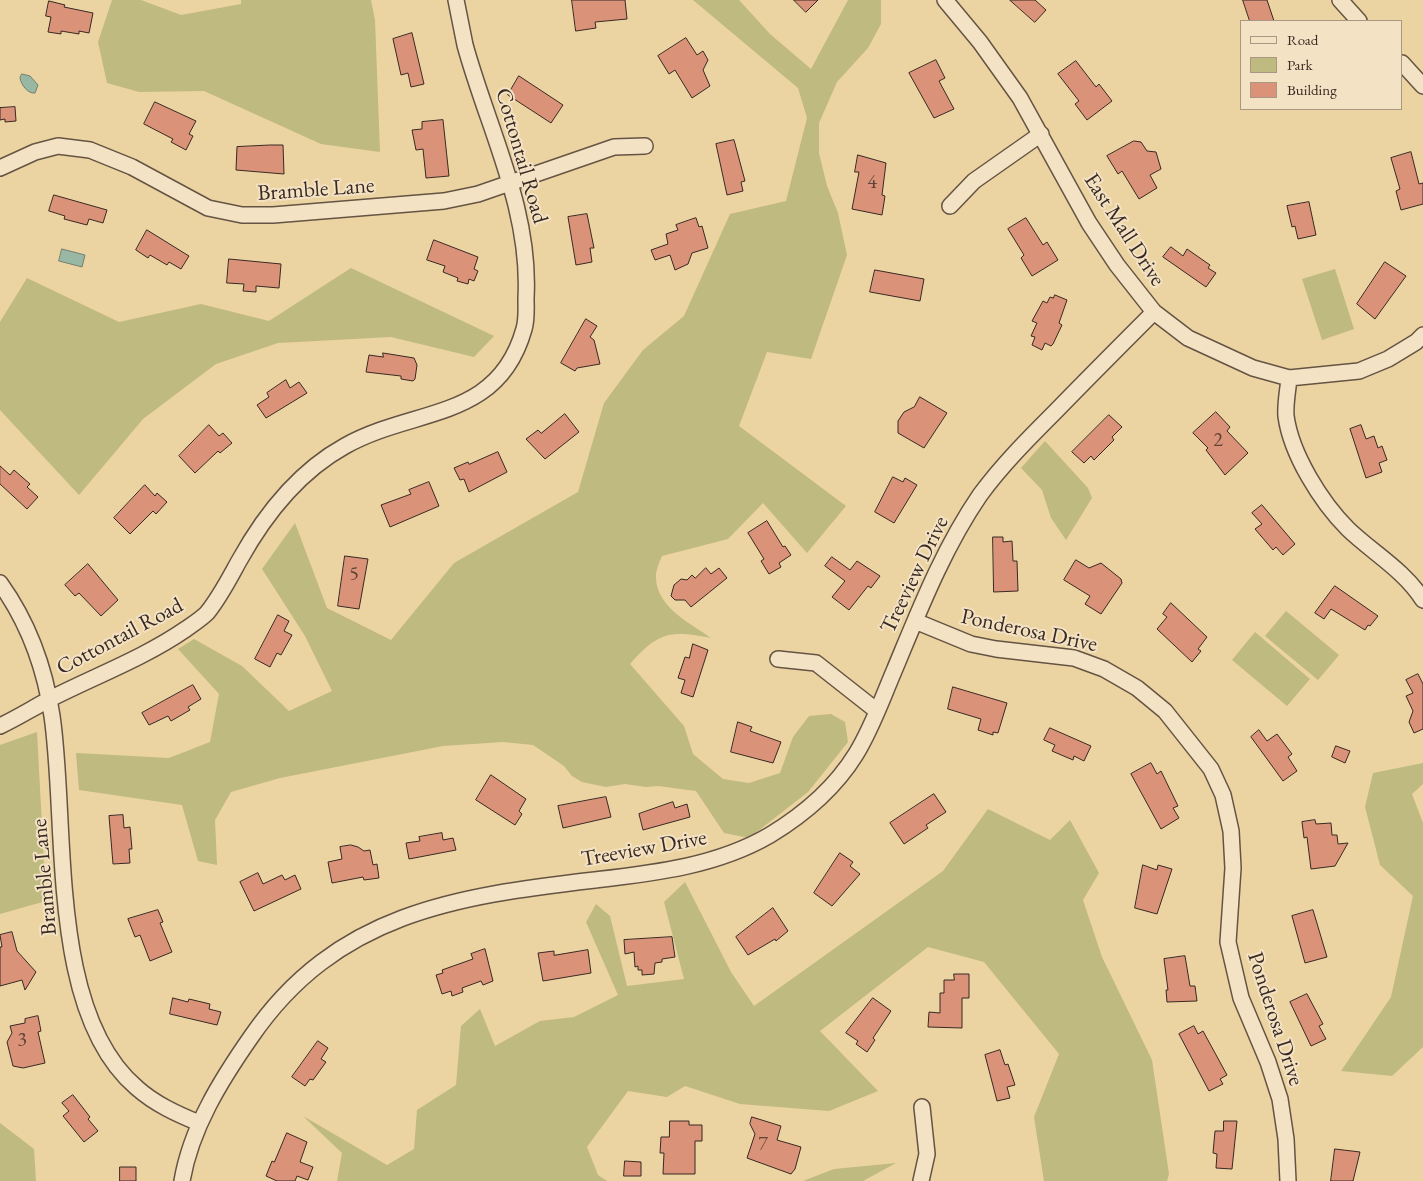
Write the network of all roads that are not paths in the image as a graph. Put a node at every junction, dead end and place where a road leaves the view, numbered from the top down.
1 (456, 0) edge
2 (945, 0) edge
3 (1340, 0) edge
4 (1358, 20) edge
5 (1403, 63) edge
6 (1423, 86) edge
7 (1041, 134) junction
8 (646, 146) dead end
9 (0, 168) edge
10 (511, 183) junction
11 (950, 206) dead end
12 (1154, 312) junction
13 (1423, 334) edge
14 (1289, 378) junction
15 (0, 584) edge
16 (1423, 600) edge
17 (914, 621) junction
18 (778, 659) dead end
19 (49, 700) junction
20 (877, 711) junction
21 (0, 726) edge
22 (922, 1107) dead end
23 (199, 1123) junction
24 (182, 1181) edge
25 (922, 1181) edge
26 (1288, 1181) edge

1 - 10 street, Cottontail Road
2 - 7 street, East Mall Drive
3 - 4 street
5 - 6 street
7 - 11 street
7 - 12 street, East Mall Drive
8 - 10 street, Bramble Lane
9 - 10 street, Bramble Lane
10 - 19 street, Cottontail Road
12 - 14 street, East Mall Drive
12 - 17 street, Treeview Drive
13 - 14 street, East Mall Drive
14 - 16 street
15 - 19 street, Bramble Lane
17 - 20 street, Treeview Drive
17 - 26 street, Ponderosa Drive
18 - 20 street
19 - 21 street, Cottontail Road
19 - 23 street, Bramble Lane
20 - 23 street, Treeview Drive
22 - 25 street
23 - 24 street, Treeview Drive

